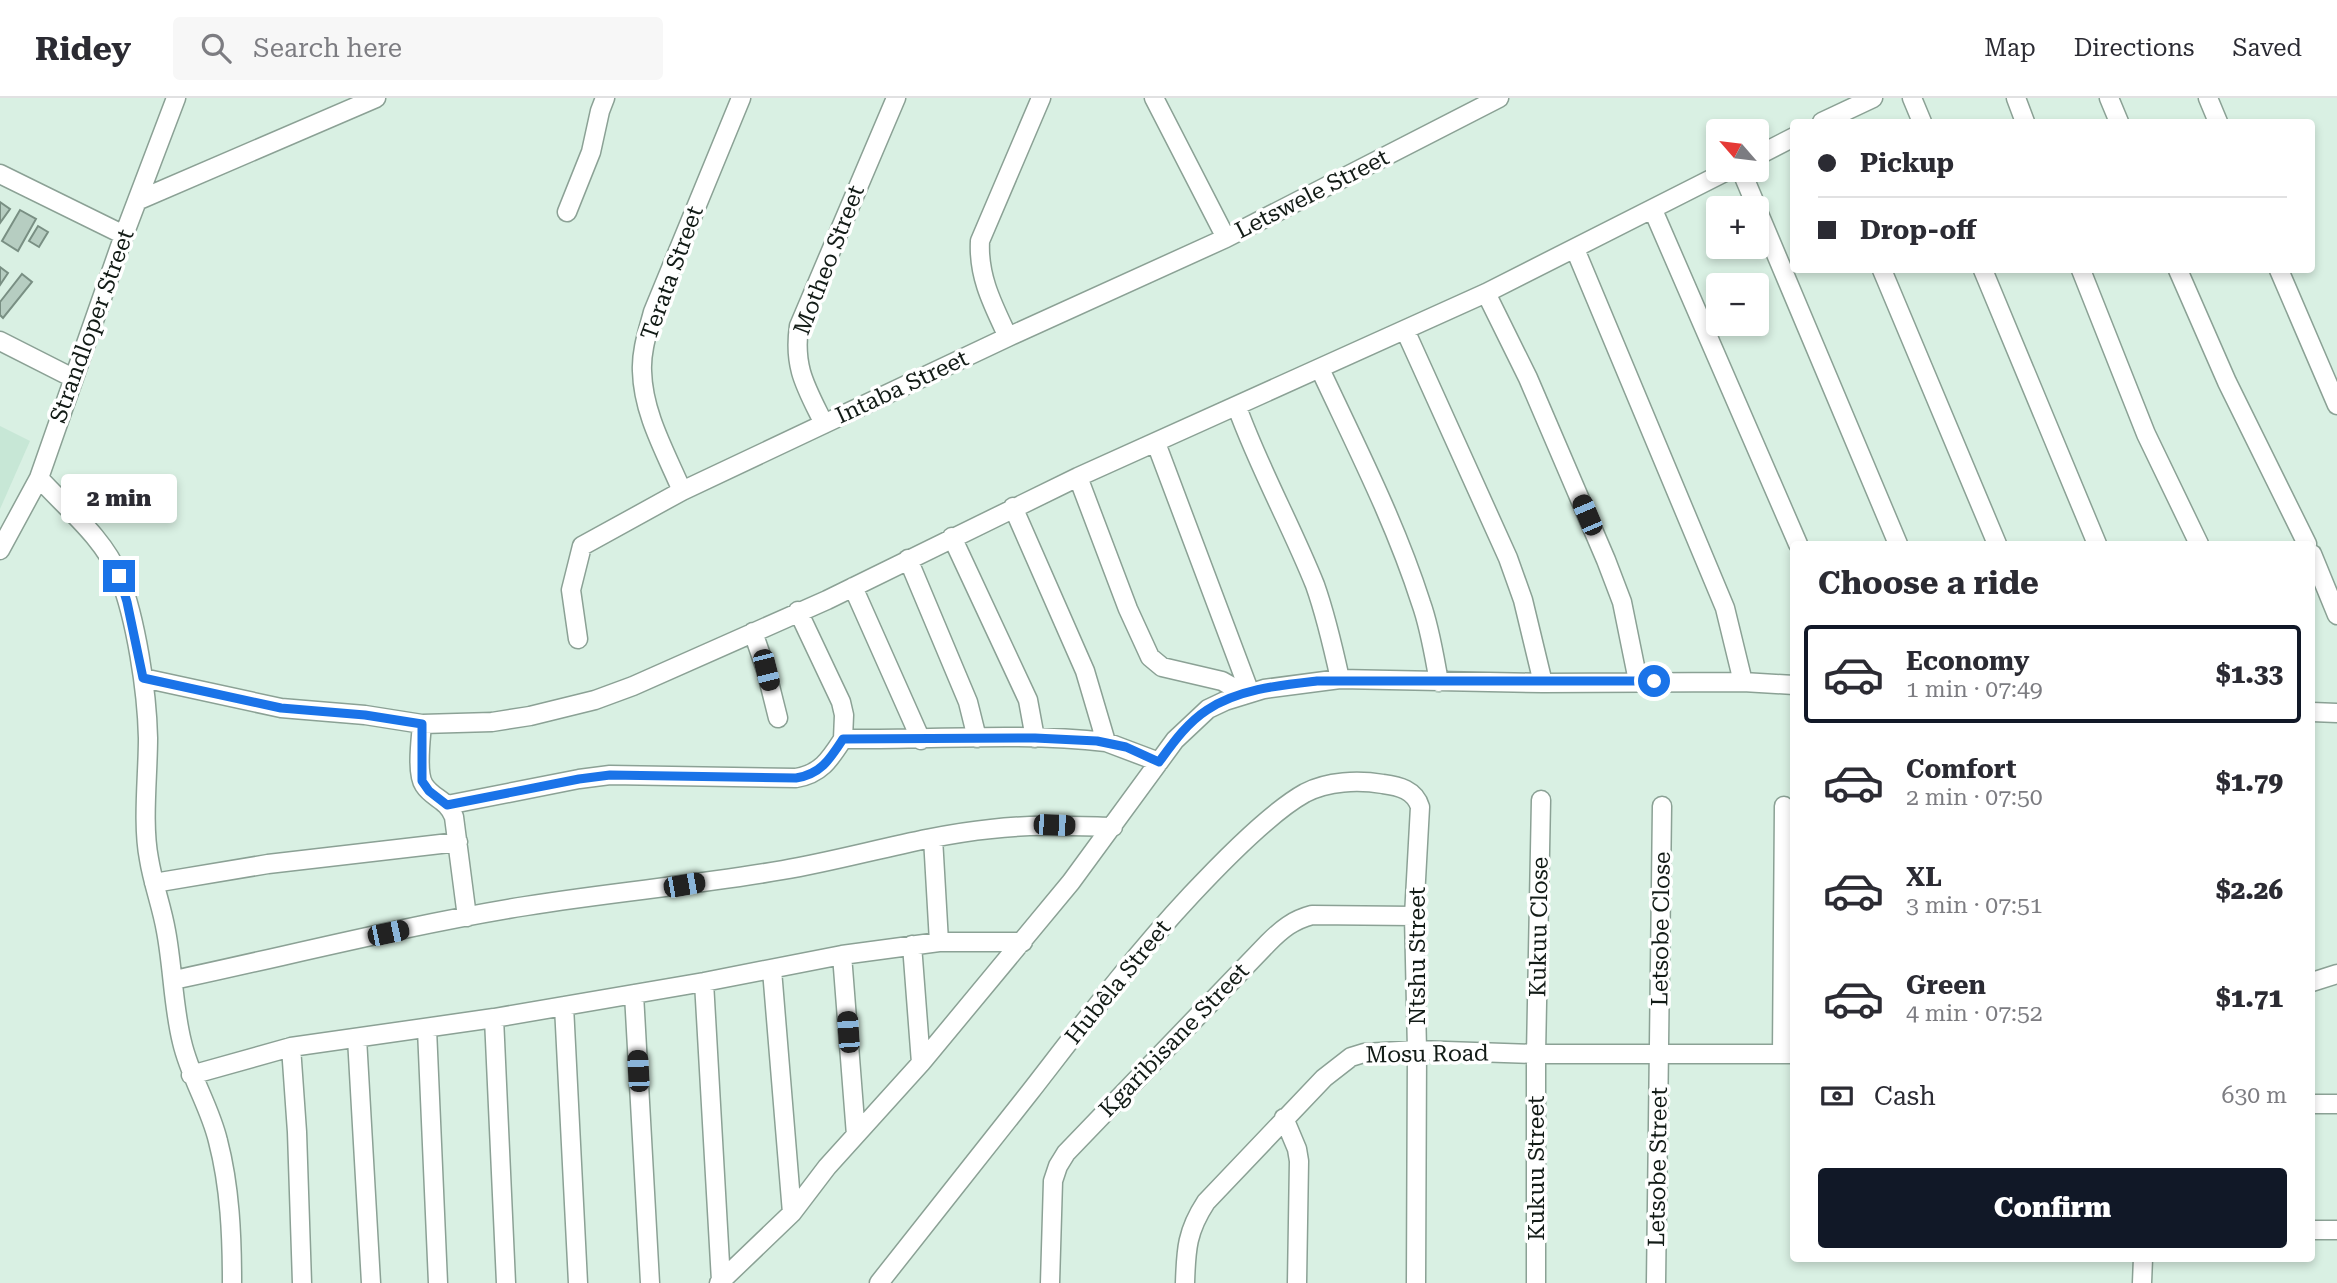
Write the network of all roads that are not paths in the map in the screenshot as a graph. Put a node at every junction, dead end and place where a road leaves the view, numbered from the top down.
1 (176, 98) edge
2 (376, 98) edge
3 (605, 98) edge
4 (741, 98) edge
5 (896, 98) edge
6 (1041, 98) edge
7 (1154, 98) edge
8 (1499, 98) edge
9 (1873, 98) edge
10 (1912, 98) edge
11 (2016, 98) edge
12 (2109, 98) edge
13 (2208, 98) edge
14 (1828, 119) edge
15 (1921, 119) edge
16 (2024, 119) edge
17 (2118, 119) edge
18 (2217, 119) edge
19 (1790, 139) edge
20 (1769, 150) edge
21 (0, 174) edge
22 (1706, 182) edge
23 (139, 200) junction
24 (1653, 209) junction
25 (567, 212) dead end
26 (124, 235) junction
27 (1227, 238) junction
28 (1769, 238) edge
29 (1575, 249) junction
30 (1883, 273) edge
31 (1984, 273) edge
32 (2082, 273) edge
33 (2179, 273) edge
34 (2280, 273) edge
35 (1486, 293) junction
36 (1405, 330) junction
37 (1008, 337) junction
38 (0, 341) edge
39 (1320, 369) junction
40 (73, 378) junction
41 (2337, 405) edge
42 (1237, 407) junction
43 (824, 424) junction
44 (1156, 443) junction
45 (1078, 477) junction
46 (39, 478) junction
47 (682, 491) junction
48 (1013, 507) junction
49 (952, 537) junction
50 (1797, 541) edge
51 (1897, 541) edge
52 (1996, 541) edge
53 (2096, 541) edge
54 (2198, 541) edge
55 (2306, 541) edge
56 (0, 550) edge
57 (908, 559) junction
58 (2315, 561) edge
59 (853, 587) junction
60 (799, 611) junction
61 (2337, 615) edge
62 (752, 632) junction
63 (578, 639) dead end
64 (143, 678) junction
65 (1340, 679) junction
66 (1637, 681) junction
67 (1743, 681) junction
68 (1439, 682) junction
69 (1543, 683) junction
70 (1790, 685) edge
71 (1248, 694) junction
72 (2315, 712) edge
73 (2337, 713) edge
74 (778, 718) dead end
75 (422, 724) junction
76 (977, 737) junction
77 (1035, 738) junction
78 (843, 739) junction
79 (921, 740) junction
80 (1106, 742) junction
81 (1159, 762) junction
82 (1417, 797) joint
83 (1541, 800) dead end
84 (447, 805) junction
85 (1662, 806) dead end
86 (1784, 806) dead end
87 (1113, 827) junction
88 (933, 838) junction
89 (458, 842) junction
90 (154, 883) junction
91 (1414, 916) junction
92 (467, 917) junction
93 (939, 942) junction
94 (1023, 942) junction
95 (912, 945) junction
96 (842, 955) junction
97 (772, 970) junction
98 (2337, 974) edge
99 (174, 980) junction
100 (2315, 981) edge
101 (704, 982) junction
102 (634, 994) junction
103 (564, 1006) junction
104 (494, 1018) junction
105 (427, 1029) junction
106 (357, 1038) junction
107 (291, 1047) junction
108 (1417, 1050) junction
109 (1659, 1052) junction
110 (1536, 1054) junction
111 (1788, 1054) edge
112 (921, 1063) junction
113 (191, 1075) junction
114 (2315, 1104) edge
115 (2337, 1104) edge
116 (1284, 1118) junction
117 (856, 1135) junction
118 (792, 1213) junction
119 (2315, 1230) edge
120 (2337, 1230) edge
121 (2143, 1262) edge
122 (720, 1282) edge
123 (232, 1283) edge
124 (302, 1283) edge
125 (370, 1283) edge
126 (439, 1283) edge
127 (506, 1283) edge
128 (578, 1283) edge
129 (650, 1283) edge
130 (879, 1283) edge
131 (1050, 1283) edge
132 (1185, 1283) edge
133 (1297, 1283) edge
134 (1416, 1283) edge
135 (1536, 1283) edge
136 (1656, 1283) edge
137 (2142, 1283) edge

1 - 23 street, Strandloper Street
2 - 23 street
3 - 25 street
4 - 47 street, Terata Street
5 - 43 street, Motheo Street
6 - 37 street
7 - 27 street, Letswele Street
8 - 27 street, Letswele Street
9 - 14 street
10 - 15 street
11 - 16 street
12 - 17 street
13 - 18 street
19 - 20 street
21 - 26 street
22 - 24 street
23 - 26 street, Strandloper Street
24 - 29 street
24 - 50 street
26 - 40 street, Strandloper Street
27 - 37 street, Intaba Street
28 - 51 street
29 - 35 street
29 - 67 street
30 - 52 street
31 - 53 street
32 - 54 street
33 - 55 street
34 - 41 street
35 - 36 street
35 - 66 street
36 - 39 street
36 - 69 street
37 - 43 street, Intaba Street
38 - 40 street
39 - 42 street
39 - 68 street
40 - 46 street, Strandloper Street
42 - 44 street
42 - 65 street
43 - 47 street, Intaba Street
44 - 45 street
44 - 71 street
45 - 48 street
45 - 71 street
46 - 56 street, Strandloper Street
46 - 64 street
47 - 63 street, Intaba Street
48 - 49 street
48 - 80 street
49 - 57 street
49 - 77 street
57 - 59 street
57 - 76 street
58 - 61 street
59 - 60 street
59 - 79 street
60 - 62 street
60 - 78 street
62 - 74 street
62 - 75 street
64 - 75 street
64 - 90 street
65 - 68 street
65 - 71 street
66 - 67 street
66 - 69 street
67 - 70 street
68 - 69 street
71 - 81 street
72 - 73 street
75 - 84 street
76 - 77 street
76 - 79 street
77 - 80 street
78 - 79 street
78 - 84 street
80 - 81 street
81 - 87 street
82 - 91 street, Ntshu Street
82 - 130 street, Hubêla Street
83 - 110 street, Kukuu Close
84 - 89 street
85 - 109 street, Letsobe Close
86 - 111 street
87 - 88 street
87 - 94 street
88 - 92 street
88 - 93 street
89 - 90 street
89 - 92 street
90 - 99 street
91 - 108 street, Ntshu Street
91 - 131 street, Kgaribisane Street
92 - 99 street
93 - 94 street
93 - 95 street
94 - 112 street
95 - 96 street
95 - 112 street
96 - 97 street
96 - 117 street
97 - 101 street
97 - 118 street
98 - 100 street
99 - 113 street
101 - 102 street
101 - 122 street
102 - 103 street
102 - 129 street
103 - 104 street
103 - 128 street
104 - 105 street
104 - 127 street
105 - 106 street
105 - 126 street
106 - 107 street
106 - 125 street
107 - 113 street
107 - 124 street
108 - 110 street, Mosu Road
108 - 116 street, Mosu Road
108 - 134 street, Ntshu Street
109 - 110 street, Mosu Road
109 - 111 street, Mosu Road
109 - 136 street, Letsobe Street
110 - 135 street, Kukuu Street
112 - 117 street
113 - 123 street
114 - 115 street
116 - 132 street, Mosu Road
116 - 133 street
117 - 118 street
118 - 122 street
119 - 120 street
121 - 137 street

